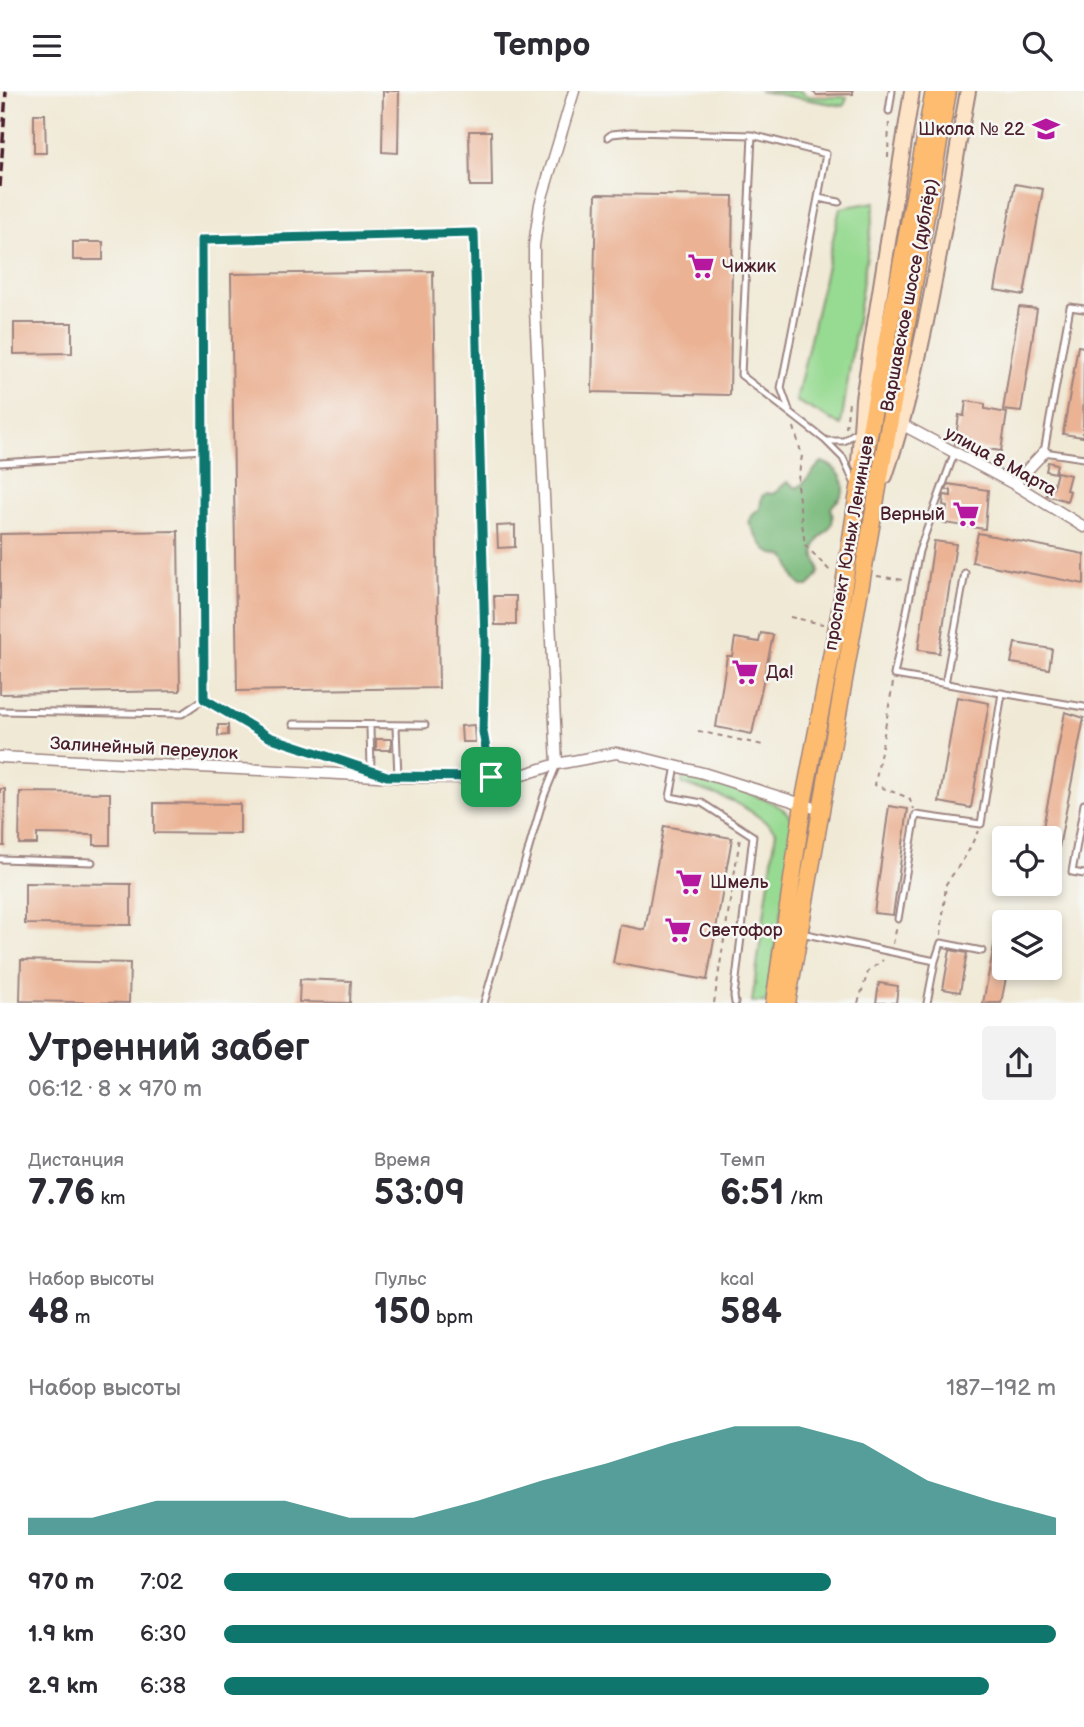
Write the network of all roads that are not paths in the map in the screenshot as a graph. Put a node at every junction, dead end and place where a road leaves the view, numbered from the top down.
1 (574, 91) edge
2 (892, 91) edge
3 (912, 91) edge
4 (934, 91) edge
5 (948, 91) edge
6 (968, 91) edge
7 (889, 111) dead end
8 (937, 114) junction
9 (752, 135) junction
10 (608, 137) dead end
11 (818, 198) junction
12 (839, 202) dead end
13 (1084, 309) edge
14 (790, 413) junction
15 (861, 422) junction
16 (902, 425) junction
17 (825, 440) junction
18 (203, 450) junction
19 (1044, 452) junction
20 (954, 454) junction
21 (1084, 459) edge
22 (0, 463) edge
23 (1014, 484) junction
24 (857, 499) junction
25 (876, 504) junction
26 (1084, 527) edge
27 (965, 573) dead end
28 (946, 684) junction
29 (1002, 693) junction
30 (204, 699) junction
31 (1084, 707) edge
32 (0, 711) edge
33 (293, 724) dead end
34 (425, 725) dead end
35 (370, 726) junction
36 (396, 727) junction
37 (0, 757) edge
38 (557, 764) junction
39 (676, 766) junction
40 (371, 770) junction
41 (393, 777) junction
42 (491, 777) junction
43 (803, 804) junction
44 (1084, 804) edge
45 (821, 810) junction
46 (0, 859) edge
47 (92, 862) dead end
48 (1084, 874) edge
49 (898, 919) road end
50 (800, 933) junction
51 (982, 951) dead end
52 (935, 961) junction
53 (484, 1003) edge
54 (735, 1003) edge
55 (774, 1003) edge
56 (787, 1003) edge
57 (928, 1003) edge

1 - 38 street
2 - 7 lane
3 - 15 main road, Варшавское шоссе (дублёр)
4 - 8 main road, проспект Юных Ленинцев
5 - 8 main road, проспект Юных Ленинцев
6 - 16 main road, Варшавское шоссе (дублёр)
8 - 24 main road, проспект Юных Ленинцев
8 - 25 main road, проспект Юных Ленинцев
9 - 10 lane
9 - 11 lane
9 - 14 lane
11 - 12 lane
11 - 14 lane
13 - 19 lane
14 - 17 lane
15 - 17 lane
15 - 24 main road, Варшавское шоссе (дублёр)
16 - 20 street, улица 8 Марта
16 - 25 main road, Варшавское шоссе (дублёр)
17 - 24 lane
18 - 22 lane
18 - 30 lane
18 - 42 lane
19 - 21 lane
19 - 23 street
20 - 23 street, улица 8 Марта
20 - 28 lane
23 - 26 street, улица 8 Марта
24 - 43 main road, проспект Юных Ленинцев
25 - 45 main road, проспект Юных Ленинцев
27 - 28 lane
28 - 29 lane
29 - 31 lane
29 - 49 lane
30 - 32 lane
30 - 40 lane
33 - 35 lane
34 - 36 lane
35 - 36 lane
35 - 40 lane
36 - 41 lane
37 - 41 street, Залинейный переулок
38 - 39 street, Залинейный переулок
38 - 42 street, Залинейный переулок
38 - 53 lane
39 - 43 street, Залинейный переулок
39 - 54 lane
40 - 41 lane
41 - 42 street, Залинейный переулок
43 - 45 street, Залинейный переулок
43 - 55 main road, проспект Юных Ленинцев
44 - 48 lane
45 - 50 main road, проспект Юных Ленинцев
46 - 47 lane
50 - 52 lane
50 - 56 main road, проспект Юных Ленинцев
51 - 52 lane
52 - 57 lane

